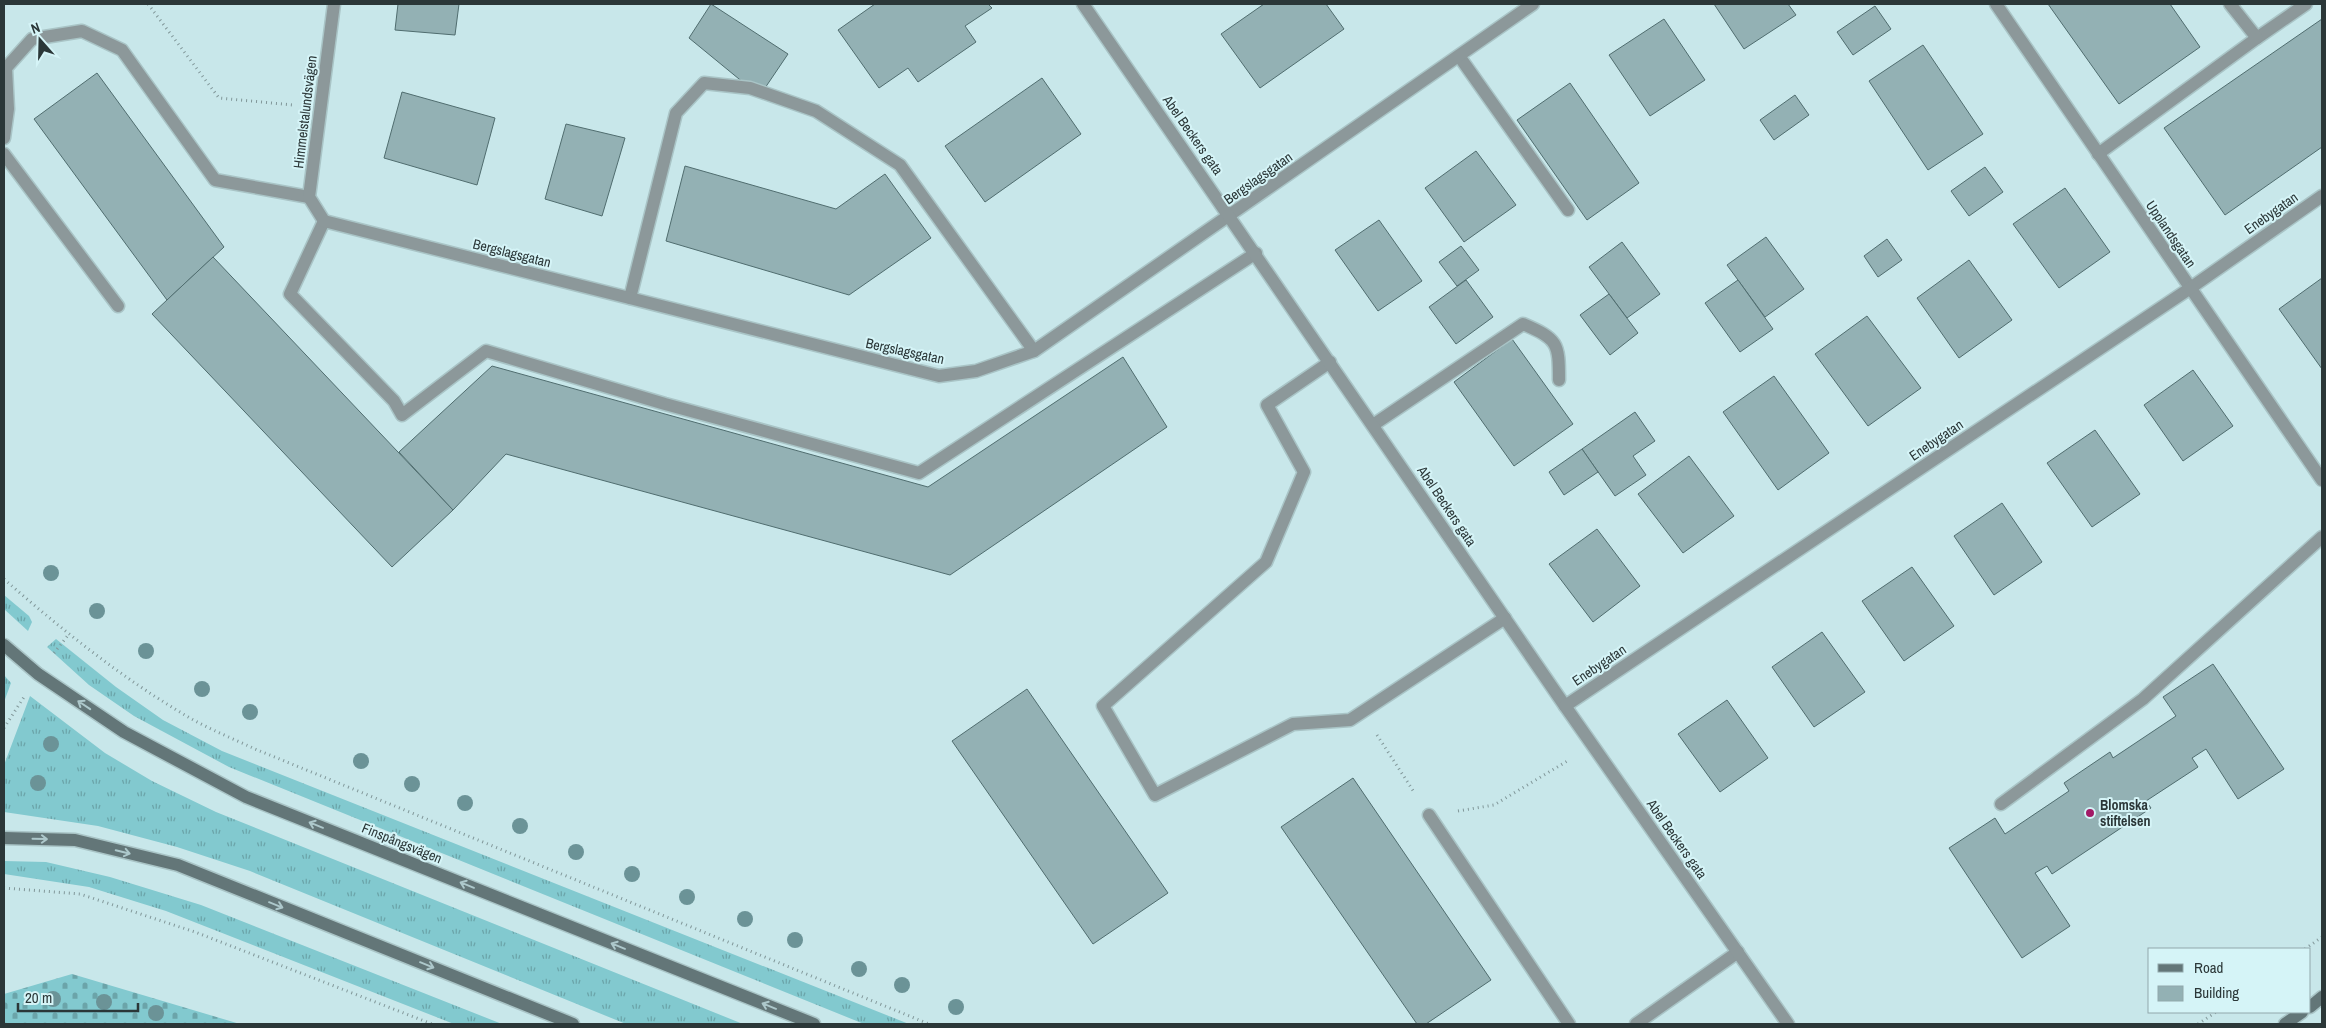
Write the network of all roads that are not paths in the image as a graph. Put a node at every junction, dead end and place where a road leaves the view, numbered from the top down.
1 (334, 4) edge
2 (1083, 4) edge
3 (1533, 4) edge
4 (1996, 4) edge
5 (2230, 4) edge
6 (2306, 4) edge
7 (2257, 38) junction
8 (1459, 56) junction
9 (4, 138) edge
10 (4, 154) edge
11 (2098, 154) junction
12 (2322, 196) edge
13 (309, 197) junction
14 (1568, 210) dead end
15 (1230, 216) junction
16 (324, 221) junction
17 (1256, 253) junction
18 (2190, 289) junction
19 (630, 298) junction
20 (118, 306) dead end
21 (1034, 351) junction
22 (1330, 362) junction
23 (1559, 380) dead end
24 (1373, 425) junction
25 (2322, 480) edge
26 (2322, 537) edge
27 (1505, 618) junction
28 (4, 645) edge
29 (1565, 706) junction
30 (2001, 804) dead end
31 (1429, 815) road end
32 (4, 838) edge
33 (1738, 952) junction
34 (2322, 998) edge
35 (2311, 1005) edge
36 (2301, 1013) edge
37 (573, 1024) edge
38 (814, 1024) edge
39 (1569, 1024) edge
40 (1636, 1024) edge
41 (1788, 1024) edge
42 (2285, 1024) edge

1 - 13 street, Himmelstalundsvägen
2 - 15 street, Abel Beckers gata
3 - 8 street, Bergslagsgatan
4 - 11 street, Upplandsgatan
5 - 7 street
6 - 7 street
7 - 11 street
8 - 14 street
8 - 15 street, Bergslagsgatan
9 - 13 street
10 - 20 street
11 - 18 street, Upplandsgatan
12 - 18 street, Enebygatan
13 - 16 street
15 - 17 street, Abel Beckers gata
15 - 21 street, Bergslagsgatan
16 - 17 street
16 - 19 street, Bergslagsgatan
17 - 22 street, Abel Beckers gata
18 - 25 street, Upplandsgatan
18 - 29 street, Enebygatan
19 - 21 street, Bergslagsgatan
19 - 21 street
22 - 24 street, Abel Beckers gata
22 - 27 street
23 - 24 street
24 - 27 street, Abel Beckers gata
26 - 30 street
27 - 29 street, Abel Beckers gata
38 -> 28 main road, Finspångsvägen
29 - 33 street, Abel Beckers gata
31 - 39 street
32 -> 37 main road
33 - 40 street
33 - 41 street, Abel Beckers gata
34 - 35 main road
36 - 42 main road

